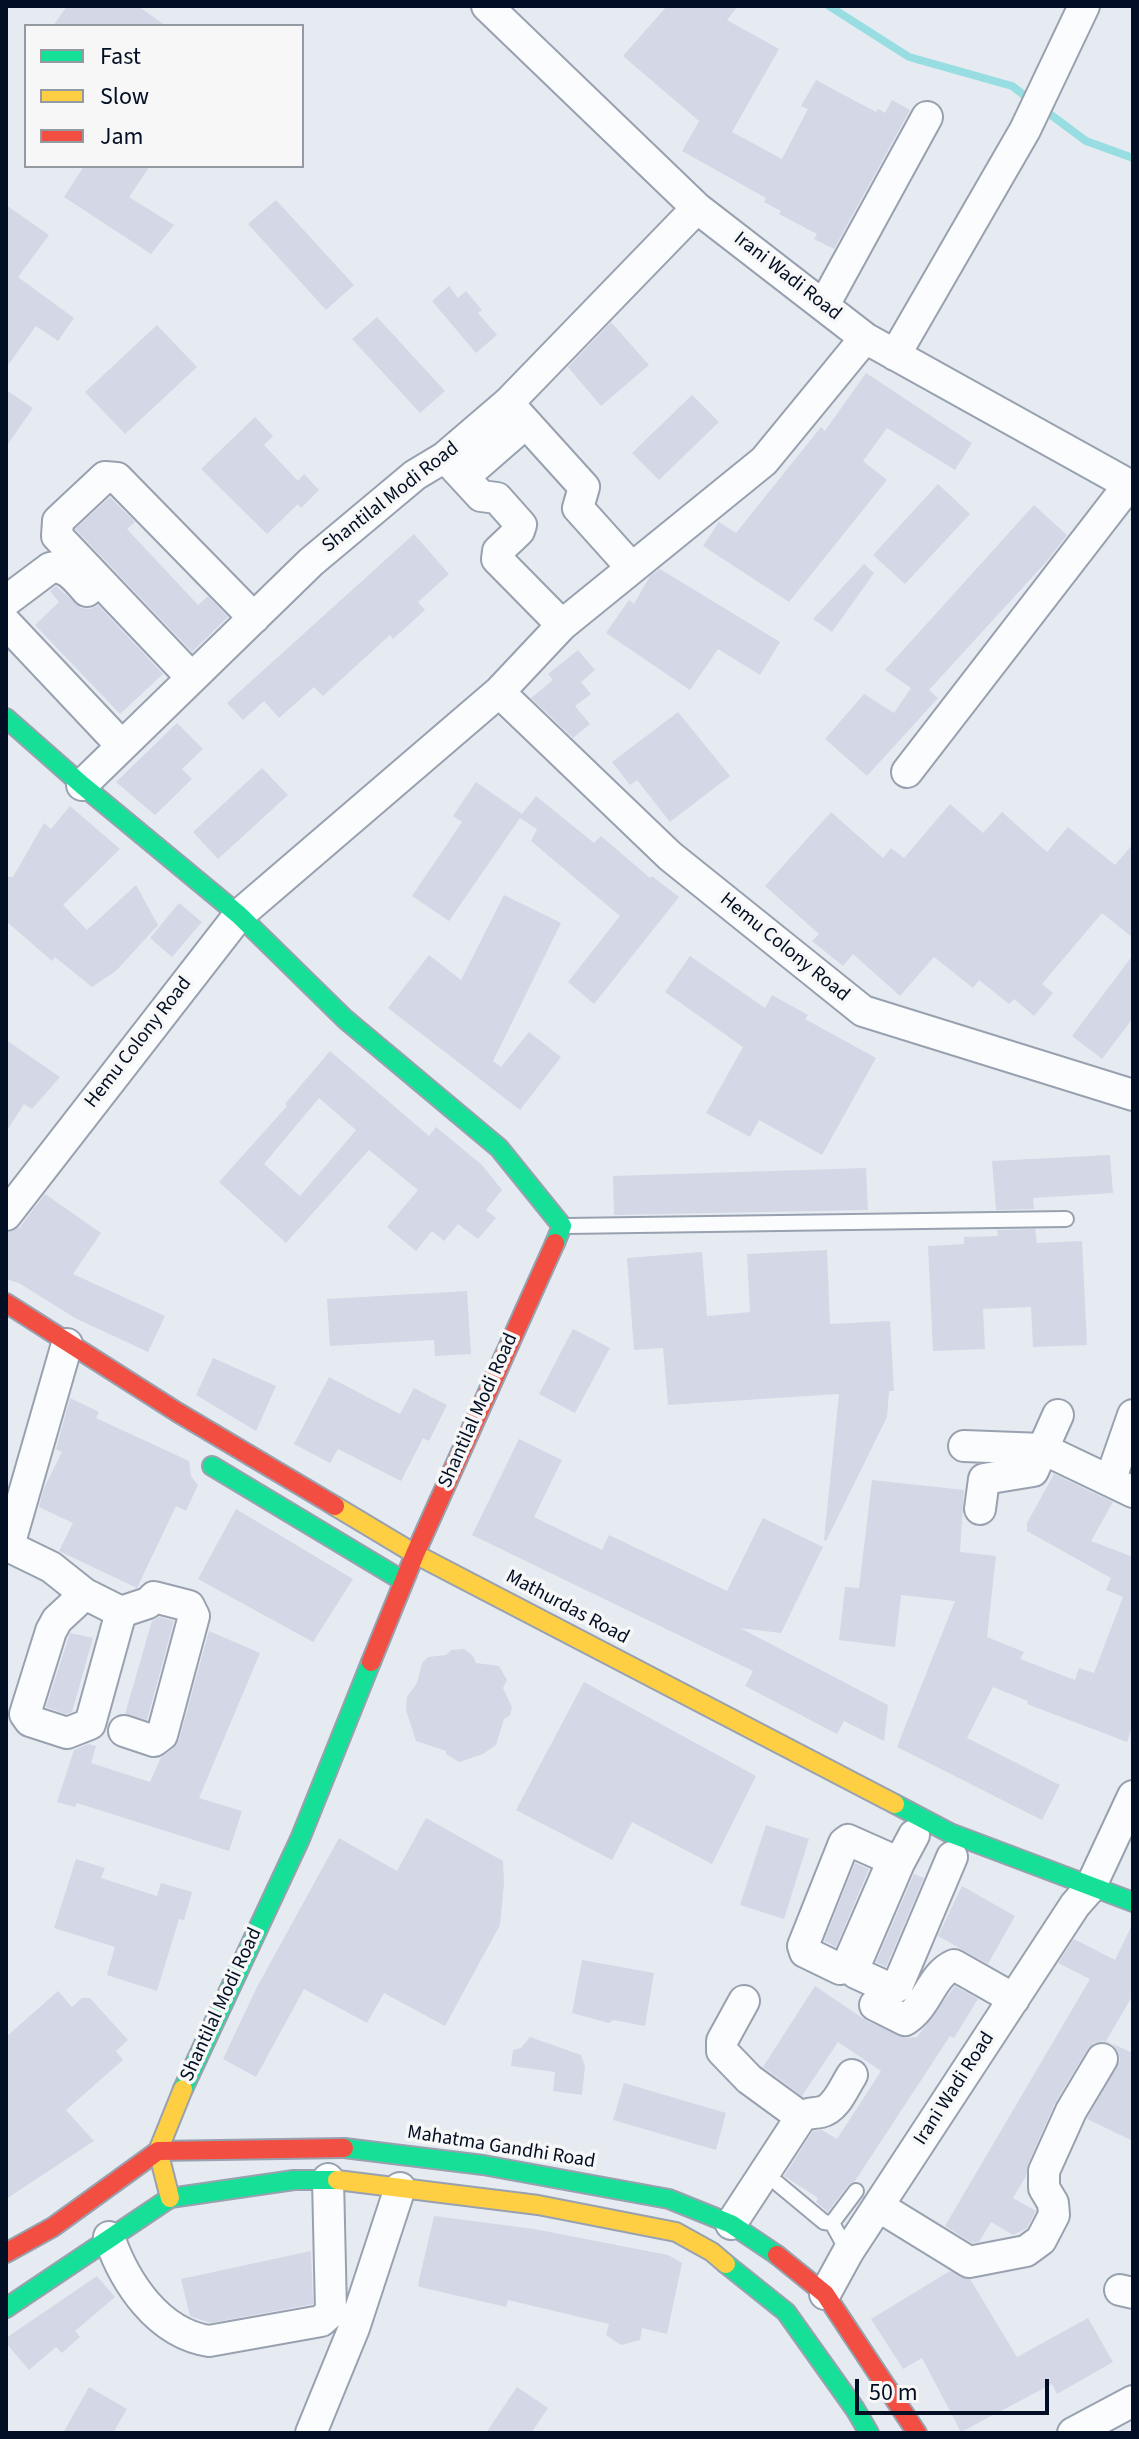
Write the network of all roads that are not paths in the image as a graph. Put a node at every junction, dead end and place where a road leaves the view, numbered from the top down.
1 (487, 6) edge
2 (1084, 6) edge
3 (927, 117) dead end
4 (697, 208) junction
5 (824, 305) junction
6 (865, 338) junction
7 (895, 355) junction
8 (517, 413) junction
9 (454, 467) junction
10 (1130, 486) edge
11 (631, 567) junction
12 (6, 601) edge
13 (250, 613) junction
14 (6, 623) edge
15 (562, 625) junction
16 (180, 678) junction
17 (499, 692) junction
18 (6, 718) edge
19 (115, 738) junction
20 (907, 772) dead end
21 (82, 785) junction
22 (239, 915) junction
23 (1133, 1095) edge
24 (6, 1215) edge
25 (1066, 1219) dead end
26 (562, 1226) junction
27 (6, 1303) edge
28 (61, 1361) junction
29 (1058, 1415) dead end
30 (1133, 1415) edge
31 (964, 1446) dead end
32 (1043, 1449) junction
33 (1127, 1452) edge
34 (201, 1459) dead end
35 (1121, 1486) edge
36 (980, 1509) dead end
37 (415, 1554) junction
38 (412, 1585) junction
39 (85, 1594) junction
40 (121, 1612) junction
41 (124, 1731) dead end
42 (1133, 1796) edge
43 (893, 1860) dead end
44 (1079, 1900) junction
45 (1133, 1902) edge
46 (931, 1928) dead end
47 (1014, 1999) junction
48 (744, 2001) dead end
49 (875, 2005) dead end
50 (1102, 2059) dead end
51 (852, 2075) dead end
52 (801, 2117) junction
53 (158, 2151) junction
54 (328, 2179) junction
55 (777, 2183) dead end
56 (400, 2188) junction
57 (170, 2198) junction
58 (867, 2198) junction
59 (832, 2223) junction
60 (731, 2224) junction
61 (109, 2237) junction
62 (848, 2252) junction
63 (6, 2253) edge
64 (825, 2294) junction
65 (6, 2308) edge
66 (1133, 2401) edge
67 (311, 2433) edge
68 (869, 2433) edge
69 (917, 2433) edge
70 (1073, 2433) edge

1 - 4 street, Irani Wadi Road
2 - 7 street
3 - 5 street
4 - 5 street, Irani Wadi Road
4 - 8 street, Shantilal Modi Road
5 - 6 street, Irani Wadi Road
6 - 7 street, Irani Wadi Road
6 - 11 street, Hemu Colony Road
7 - 10 street, Irani Wadi Road
8 - 9 street, Shantilal Modi Road
8 - 11 street
9 - 13 street, Shantilal Modi Road
9 - 15 street
10 - 20 street
11 - 15 street, Hemu Colony Road
12 - 16 street
13 - 16 street, Shantilal Modi Road
13 - 16 street
14 - 19 street
15 - 17 street, Hemu Colony Road
16 - 19 street, Shantilal Modi Road
17 - 22 street, Hemu Colony Road
17 - 23 street, Hemu Colony Road
18 - 21 street
19 - 21 street, Shantilal Modi Road
21 - 22 street
22 - 24 street, Hemu Colony Road
22 - 26 street
25 - 26 lane
26 - 37 street, Shantilal Modi Road
27 - 28 street, Mathurdas Road
28 - 37 street, Mathurdas Road
28 - 39 street
29 - 32 street
30 - 33 street
31 - 32 street
32 - 35 street
32 - 36 street
33 - 35 street
34 - 38 street
37 - 38 street, Shantilal Modi Road
37 - 44 street, Mathurdas Road
38 - 53 street, Shantilal Modi Road
39 - 40 street
39 - 40 street
40 - 41 street
42 - 44 street
43 - 46 street
44 - 45 street, Mathurdas Road
44 - 47 street, Irani Wadi Road
47 - 49 street
47 - 58 street, Irani Wadi Road
48 - 52 street
50 - 58 street
51 - 52 street
52 - 60 street
53 - 57 street
53 - 60 street, Mahatma Gandhi Road
53 - 63 street
54 - 56 street
54 - 57 street
54 - 61 street
55 - 59 lane
56 - 67 street
56 - 68 street
57 - 61 street
58 - 59 lane
58 - 62 street, Irani Wadi Road
59 - 62 lane
60 - 64 street, Mahatma Gandhi Road
61 - 65 street
62 - 64 street, Irani Wadi Road
64 - 69 street, Mahatma Gandhi Road
66 - 70 street

